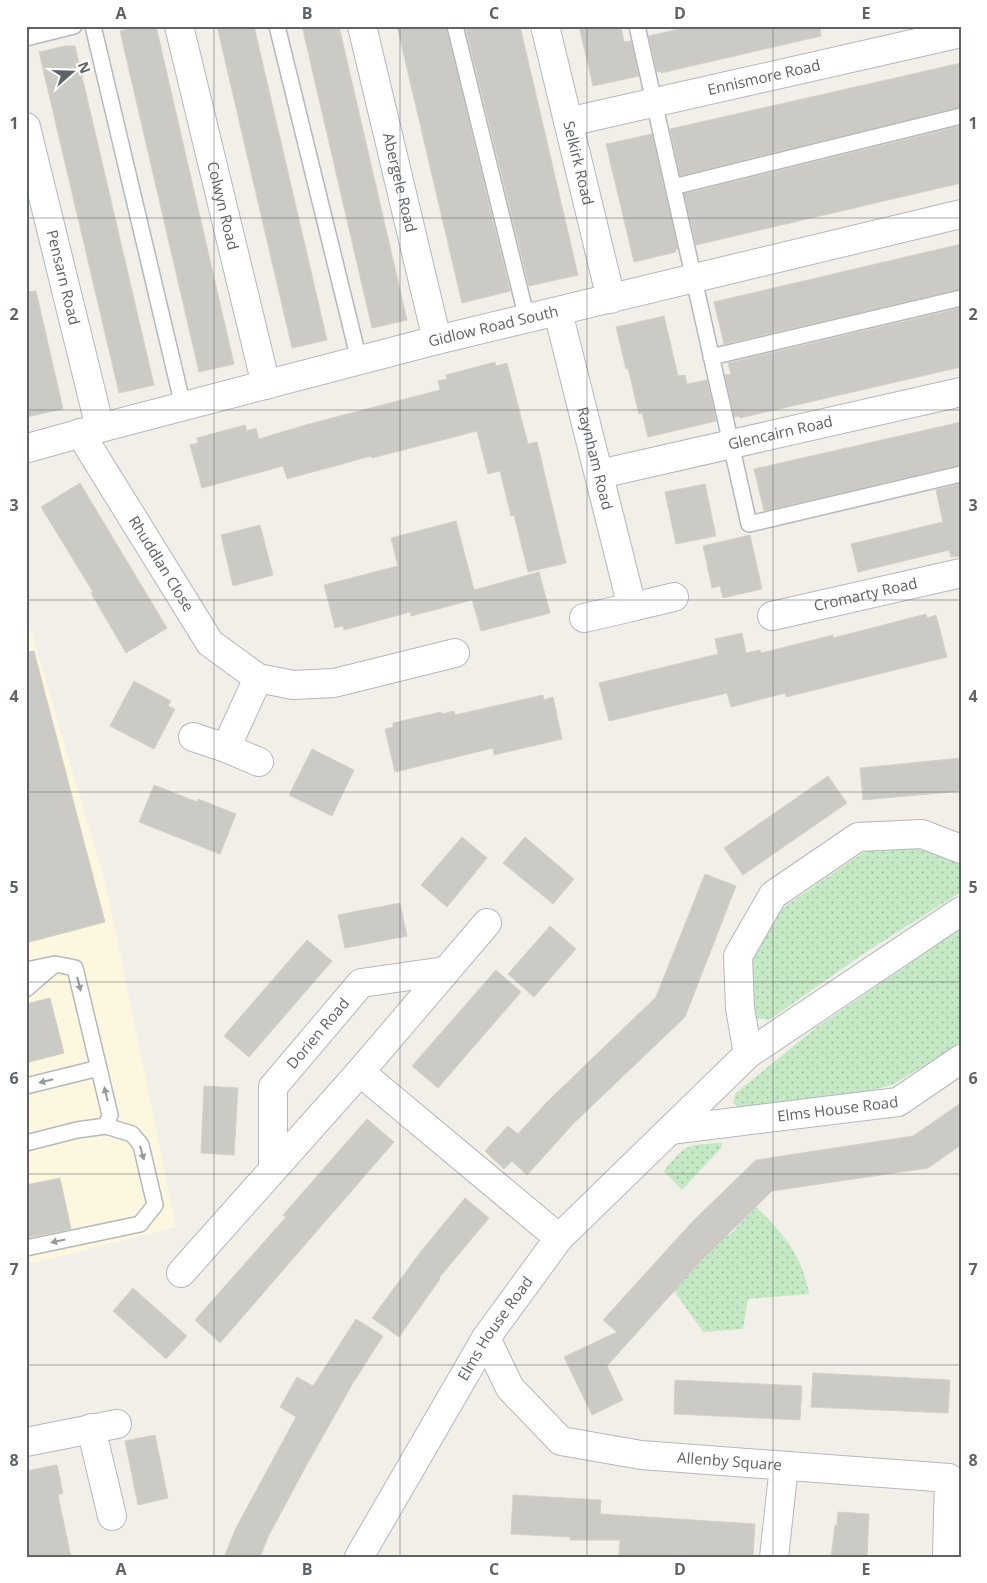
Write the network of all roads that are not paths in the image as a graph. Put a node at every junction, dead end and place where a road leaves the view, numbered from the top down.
1 (74, 26) edge
2 (93, 26) edge
3 (180, 26) edge
4 (277, 26) edge
5 (362, 26) edge
6 (455, 26) edge
7 (545, 26) edge
8 (638, 26) edge
9 (961, 33) edge
10 (26, 38) edge
11 (654, 102) junction
12 (961, 116) edge
13 (568, 122) junction
14 (26, 127) edge
15 (673, 187) junction
16 (961, 214) edge
17 (694, 279) junction
18 (961, 298) edge
19 (611, 299) junction
20 (558, 312) junction
21 (527, 319) junction
22 (437, 340) junction
23 (711, 357) junction
24 (359, 360) junction
25 (266, 384) junction
26 (961, 392) edge
27 (183, 406) junction
28 (90, 430) junction
29 (731, 444) junction
30 (27, 447) edge
31 (600, 474) junction
32 (961, 474) edge
33 (961, 573) edge
34 (674, 597) dead end
35 (632, 606) junction
36 (772, 616) dead end
37 (584, 618) dead end
38 (455, 653) dead end
39 (258, 678) junction
40 (193, 737) dead end
41 (226, 748) junction
42 (259, 762) dead end
43 (961, 850) edge
44 (961, 911) edge
45 (487, 923) dead end
46 (55, 964) junction
47 (26, 970) edge
48 (445, 971) junction
49 (26, 989) edge
50 (748, 1054) junction
51 (961, 1059) edge
52 (99, 1068) junction
53 (360, 1072) junction
54 (26, 1086) edge
55 (106, 1126) junction
56 (670, 1130) junction
57 (26, 1142) edge
58 (274, 1169) junction
59 (559, 1238) junction
60 (26, 1248) edge
61 (181, 1272) dead end
62 (486, 1338) junction
63 (26, 1442) edge
64 (784, 1466) junction
65 (112, 1516) dead end
66 (359, 1557) edge
67 (774, 1557) edge
68 (947, 1557) edge

1 - 10 lane
2 - 27 lane
3 - 25 street, Colwyn Road
4 - 24 lane
5 - 22 street, Abergele Road
6 - 21 lane
7 - 13 street, Selkirk Road
8 - 11 lane
9 - 11 street, Ennismore Road
11 - 13 street, Ennismore Road
11 - 15 lane
12 - 15 lane
13 - 19 street, Selkirk Road
14 - 28 street, Pensarn Road
15 - 17 lane
16 - 17 street, Gidlow Road South
17 - 19 street, Gidlow Road South
17 - 23 lane
18 - 23 lane
19 - 20 street, Gidlow Road South
20 - 21 street, Gidlow Road South
20 - 31 street, Raynham Road
21 - 22 street, Gidlow Road South
22 - 24 street, Gidlow Road South
23 - 29 lane
24 - 25 street, Gidlow Road South
25 - 27 street, Gidlow Road South
26 - 29 street, Glencairn Road
27 - 28 street, Gidlow Road South
28 - 30 street, Gidlow Road South
28 - 39 street, Rhuddlan Close
29 - 31 street, Glencairn Road
29 - 32 lane
31 - 35 street, Raynham Road
33 - 36 street, Cromarty Road
34 - 35 street
35 - 37 street
38 - 39 street, Rhuddlan Close
39 - 41 street
40 - 41 street
41 - 42 street
43 - 50 street
44 - 50 street, Elms House Road
45 - 48 street
46 - 47 lane
46 - 49 lane
46 -> 52 lane
48 - 53 street
48 - 58 street, Dorien Road
50 - 56 street, Elms House Road
51 - 56 street, Elms House Road
52 -> 54 lane
55 -> 52 lane
53 - 58 street
53 - 59 street
55 - 57 lane
55 -> 60 lane
56 - 59 street, Elms House Road
58 - 61 street
59 - 62 street, Elms House Road
62 - 64 street, Allenby Square
62 - 66 street, Elms House Road
63 - 65 street
64 - 67 street
64 - 68 street, Allenby Square

